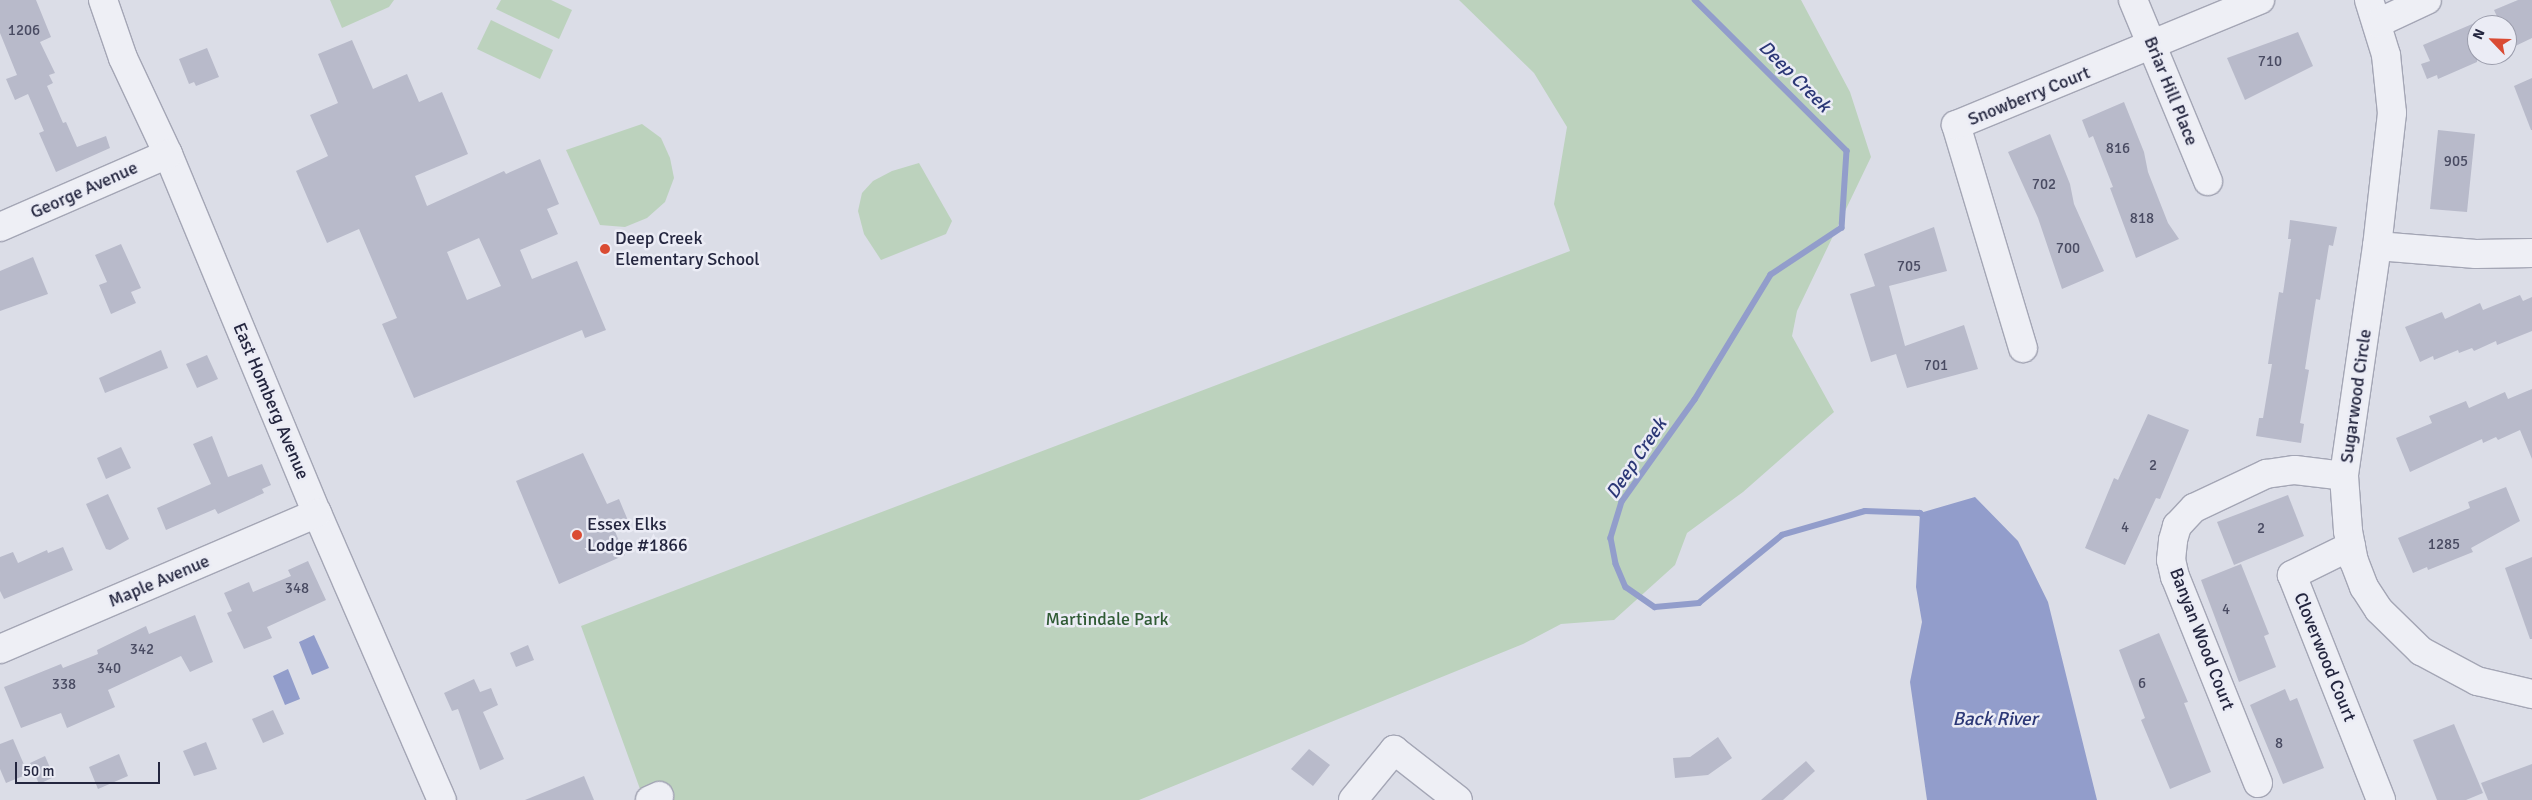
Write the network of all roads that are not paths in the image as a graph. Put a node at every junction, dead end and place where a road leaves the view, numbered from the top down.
1 (103, 0) edge
2 (2133, 0) edge
3 (2260, 0) edge
4 (2427, 0) edge
5 (2373, 11) edge
6 (2153, 46) junction
7 (168, 154) junction
8 (2208, 181) dead end
9 (0, 227) edge
10 (2377, 246) junction
11 (2532, 253) edge
12 (2023, 348) dead end
13 (2344, 476) junction
14 (317, 513) junction
15 (2351, 546) junction
16 (0, 649) edge
17 (2532, 694) edge
18 (2258, 783) dead end
19 (442, 800) edge
20 (1353, 800) edge
21 (1458, 800) edge
22 (2381, 800) edge

1 - 7 street, East Homberg Avenue
2 - 6 street, Briar Hill Place
3 - 6 street, Snowberry Court
4 - 5 street
5 - 10 street, Sugarwood Circle
6 - 8 street, Briar Hill Place
6 - 12 street, Snowberry Court
7 - 9 street, George Avenue
7 - 14 street, East Homberg Avenue
10 - 11 street
10 - 13 street, Sugarwood Circle
13 - 15 street, Sugarwood Circle
13 - 18 street, Banyan Wood Court
14 - 16 street, Maple Avenue
14 - 19 street, East Homberg Avenue
15 - 17 street, Sugarwood Circle
15 - 22 street, Cloverwood Court
20 - 21 street

